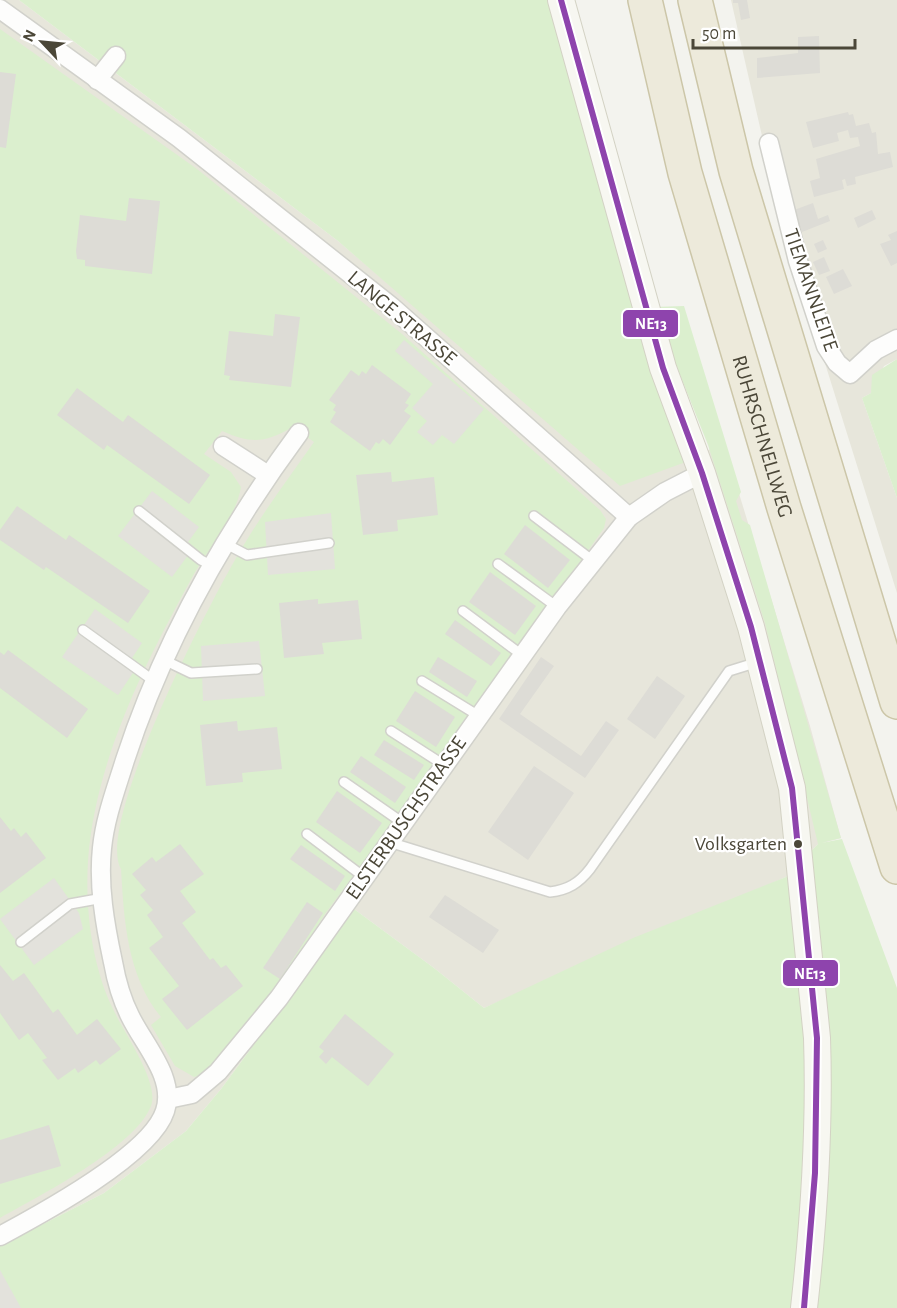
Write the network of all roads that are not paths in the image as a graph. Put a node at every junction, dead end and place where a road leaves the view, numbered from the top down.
1 (561, 0) edge
2 (645, 0) edge
3 (695, 0) edge
4 (0, 9) edge
5 (116, 56) dead end
6 (97, 80) junction
7 (769, 142) dead end
8 (897, 339) edge
9 (299, 433) dead end
10 (223, 446) dead end
11 (702, 473) junction
12 (268, 475) junction
13 (139, 511) dead end
14 (534, 516) dead end
15 (629, 517) junction
16 (329, 543) dead end
17 (226, 544) junction
18 (592, 560) junction
19 (498, 564) dead end
20 (213, 567) junction
21 (557, 607) junction
22 (463, 611) dead end
23 (83, 630) dead end
24 (522, 656) junction
25 (164, 660) junction
26 (760, 662) junction
27 (257, 669) dead end
28 (154, 681) junction
29 (422, 681) dead end
30 (897, 702) edge
31 (479, 716) junction
32 (391, 731) dead end
33 (444, 765) junction
34 (344, 782) dead end
35 (403, 823) junction
36 (307, 834) dead end
37 (389, 842) junction
38 (897, 867) edge
39 (364, 877) junction
40 (103, 898) junction
41 (21, 942) dead end
42 (168, 1099) junction
43 (0, 1236) edge
44 (804, 1308) edge

1 - 11 street
2 - 38 highway, RUHRSCHNELLWEG
3 - 30 highway
4 - 6 street, LANGE STRASSE
5 - 6 street
6 - 15 street, LANGE STRASSE
7 - 8 street, TIEMANNLEITE
9 - 12 street
10 - 12 street
11 - 15 street
11 - 26 street
12 - 17 street
13 - 20 lane
14 - 18 lane
15 - 18 street, ELSTERBUSCHSTRASSE
16 - 17 lane
17 - 20 street
18 - 21 street, ELSTERBUSCHSTRASSE
19 - 21 lane
20 - 25 street
21 - 24 street, ELSTERBUSCHSTRASSE
22 - 24 lane
23 - 28 lane
24 - 31 street, ELSTERBUSCHSTRASSE
25 - 27 lane
25 - 28 street
26 - 37 lane
26 - 44 street
28 - 40 street
29 - 31 lane
31 - 33 street, ELSTERBUSCHSTRASSE
32 - 33 lane
33 - 35 street, ELSTERBUSCHSTRASSE
34 - 35 lane
35 - 37 street, ELSTERBUSCHSTRASSE
36 - 39 lane
37 - 39 street, ELSTERBUSCHSTRASSE
39 - 42 street, ELSTERBUSCHSTRASSE
40 - 41 lane
40 - 42 street
42 - 43 street

